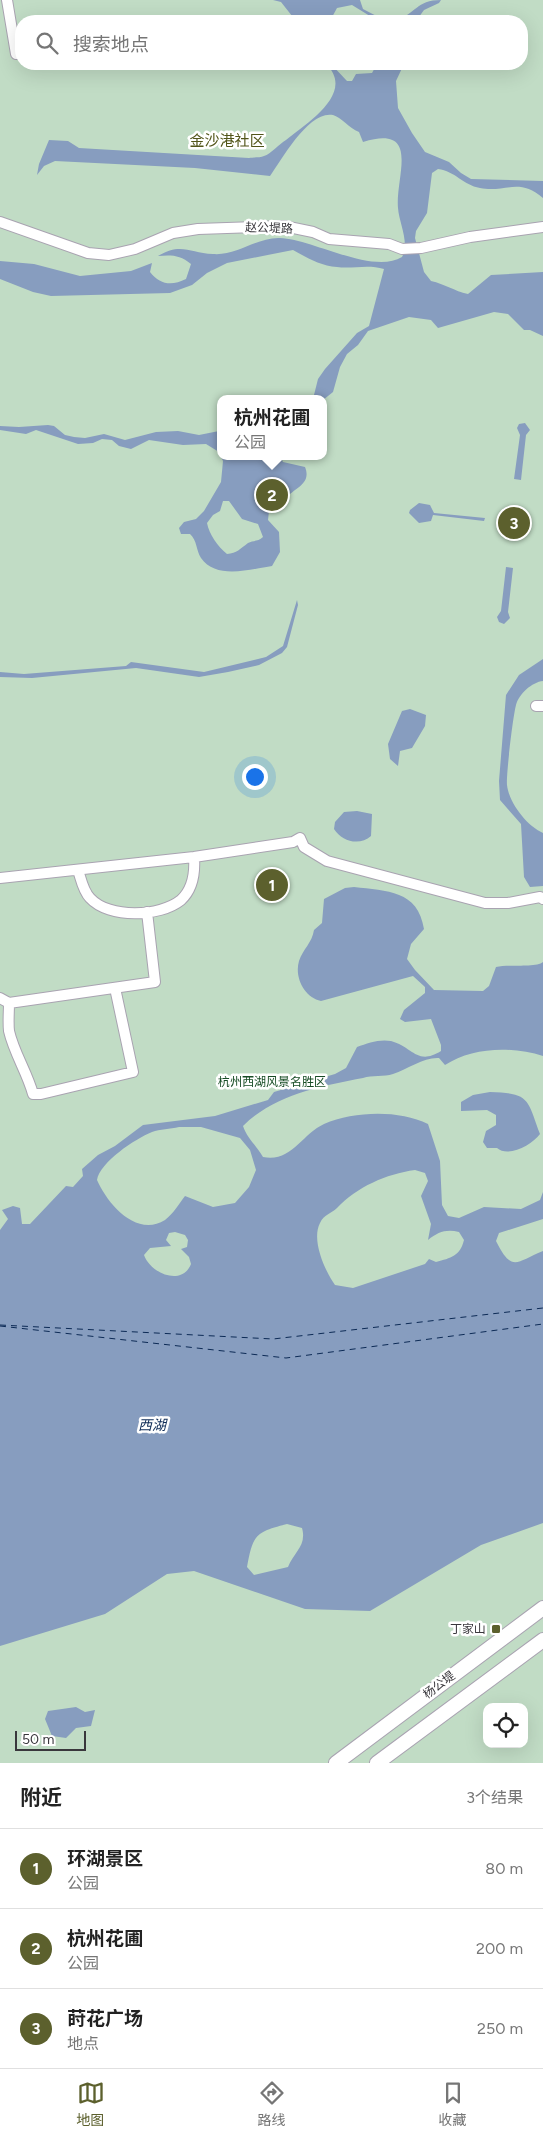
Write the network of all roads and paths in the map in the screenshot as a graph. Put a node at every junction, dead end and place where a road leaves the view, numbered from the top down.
1 (7, 0) edge
2 (15, 48) edge
3 (0, 222) edge
4 (543, 228) edge
5 (194, 857) junction
6 (78, 870) junction
7 (0, 878) edge
8 (543, 899) edge
9 (147, 912) junction
10 (115, 988) junction
11 (4, 1000) edge
12 (543, 1608) edge
13 (543, 1640) edge
14 (336, 1763) edge
15 (377, 1763) edge

1 - 2 street
3 - 4 street, 赵公堤路
5 - 6 street
5 - 8 street
5 - 9 street
6 - 7 street
6 - 9 street
9 - 10 street
10 - 11 street
10 - 11 street
12 - 14 main road, 杨公堤
13 - 15 main road, 杨公堤

